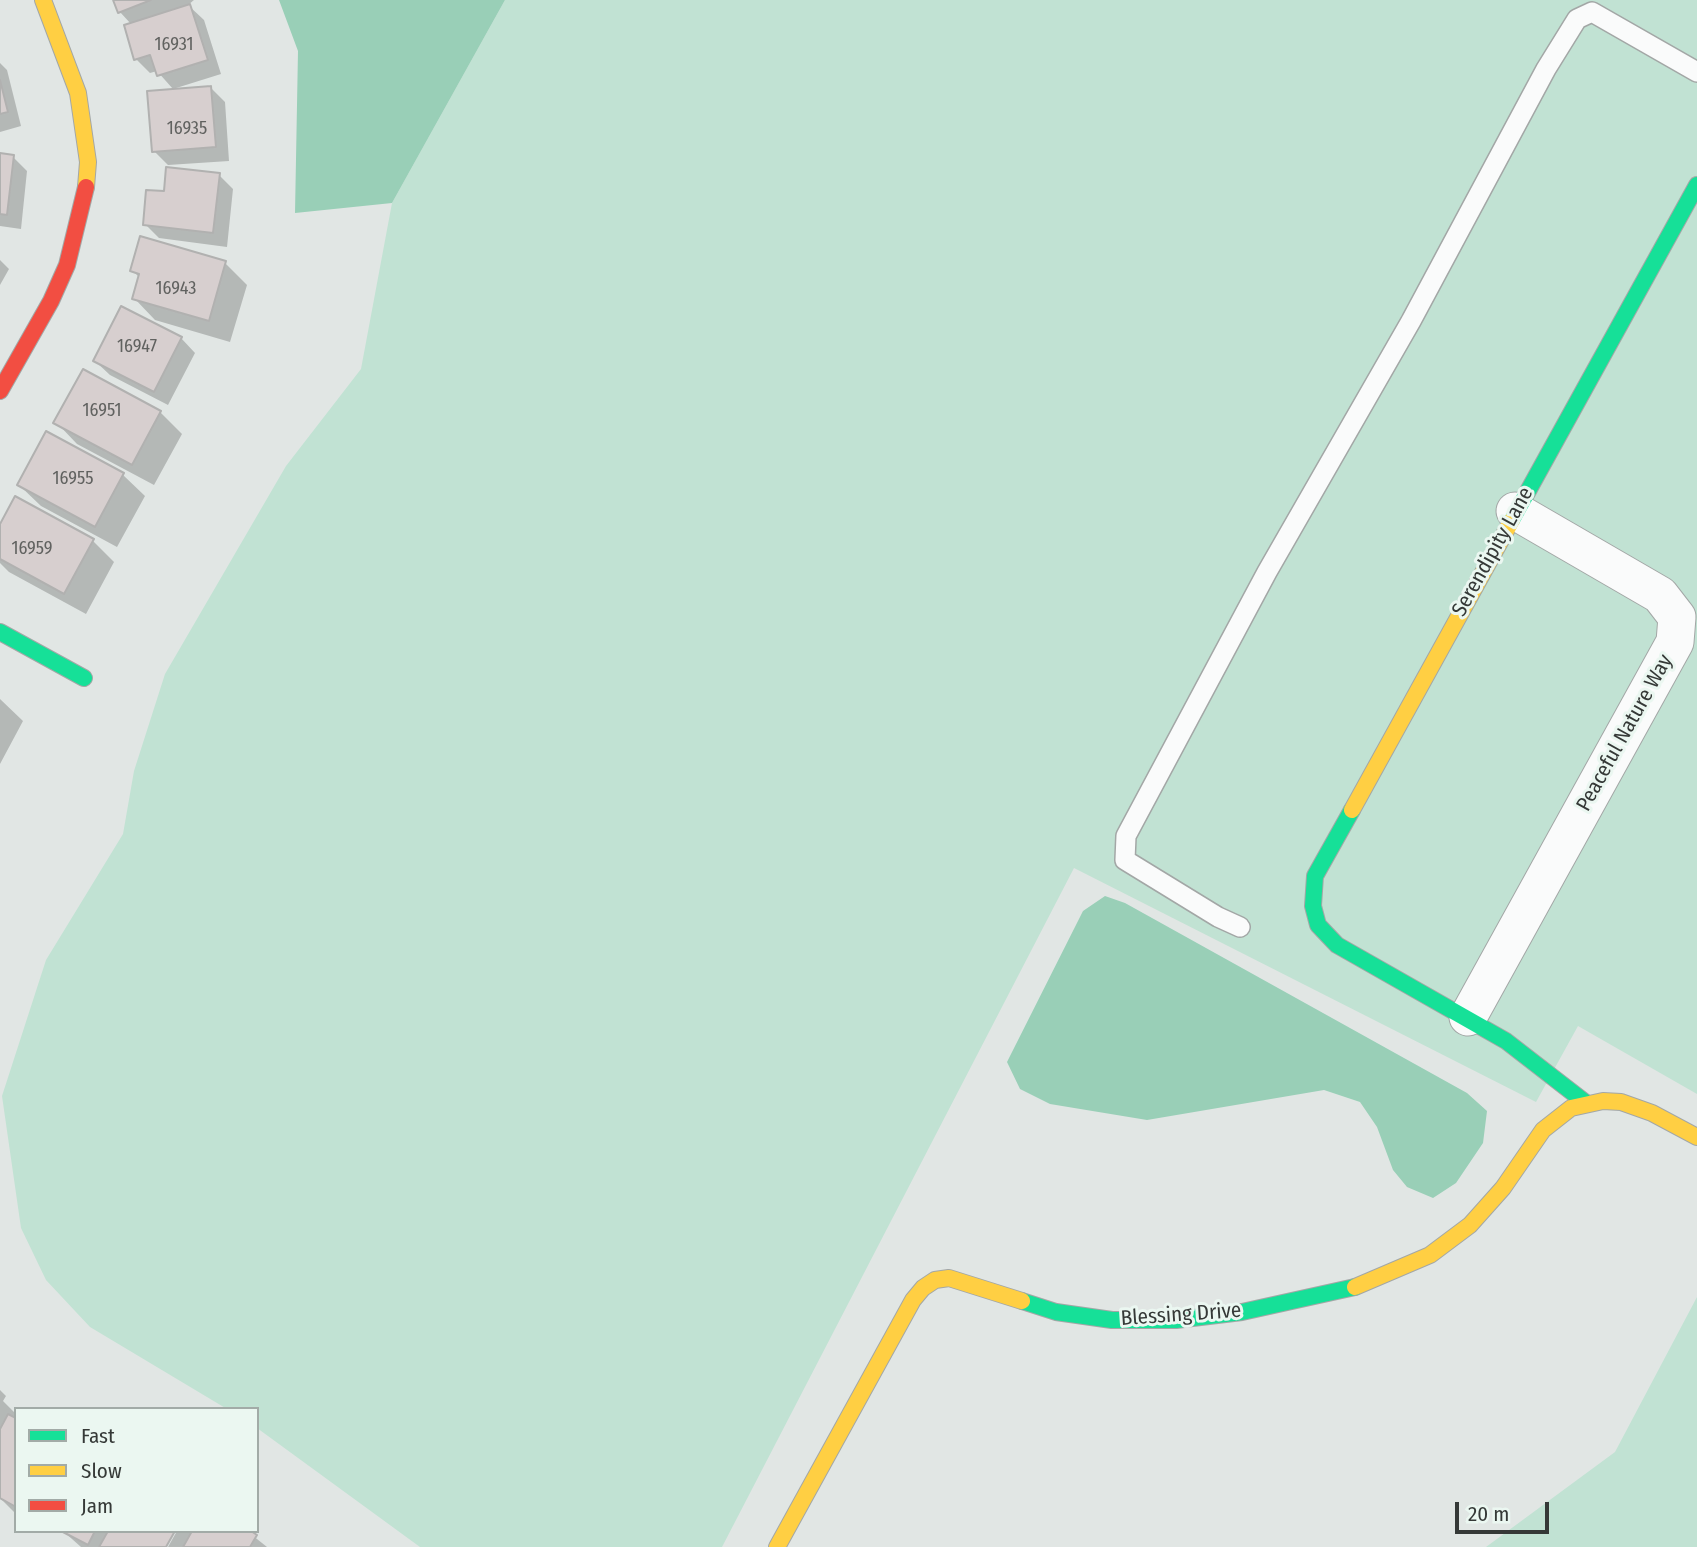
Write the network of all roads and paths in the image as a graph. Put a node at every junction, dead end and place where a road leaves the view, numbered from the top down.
1 (43, 0) edge
2 (1697, 72) edge
3 (1697, 185) edge
4 (0, 391) edge
5 (1515, 511) junction
6 (0, 632) edge
7 (83, 678) dead end
8 (1240, 926) dead end
9 (1468, 1017) junction
10 (1586, 1103) junction
11 (1697, 1137) edge
12 (777, 1547) edge

1 - 4 street
2 - 8 lane
3 - 5 street, Serendipity Lane
5 - 9 street, Serendipity Lane
5 - 9 street, Peaceful Nature Way
6 - 7 street
9 - 10 street
10 - 11 street, Blessing Drive
10 - 12 street, Blessing Drive

